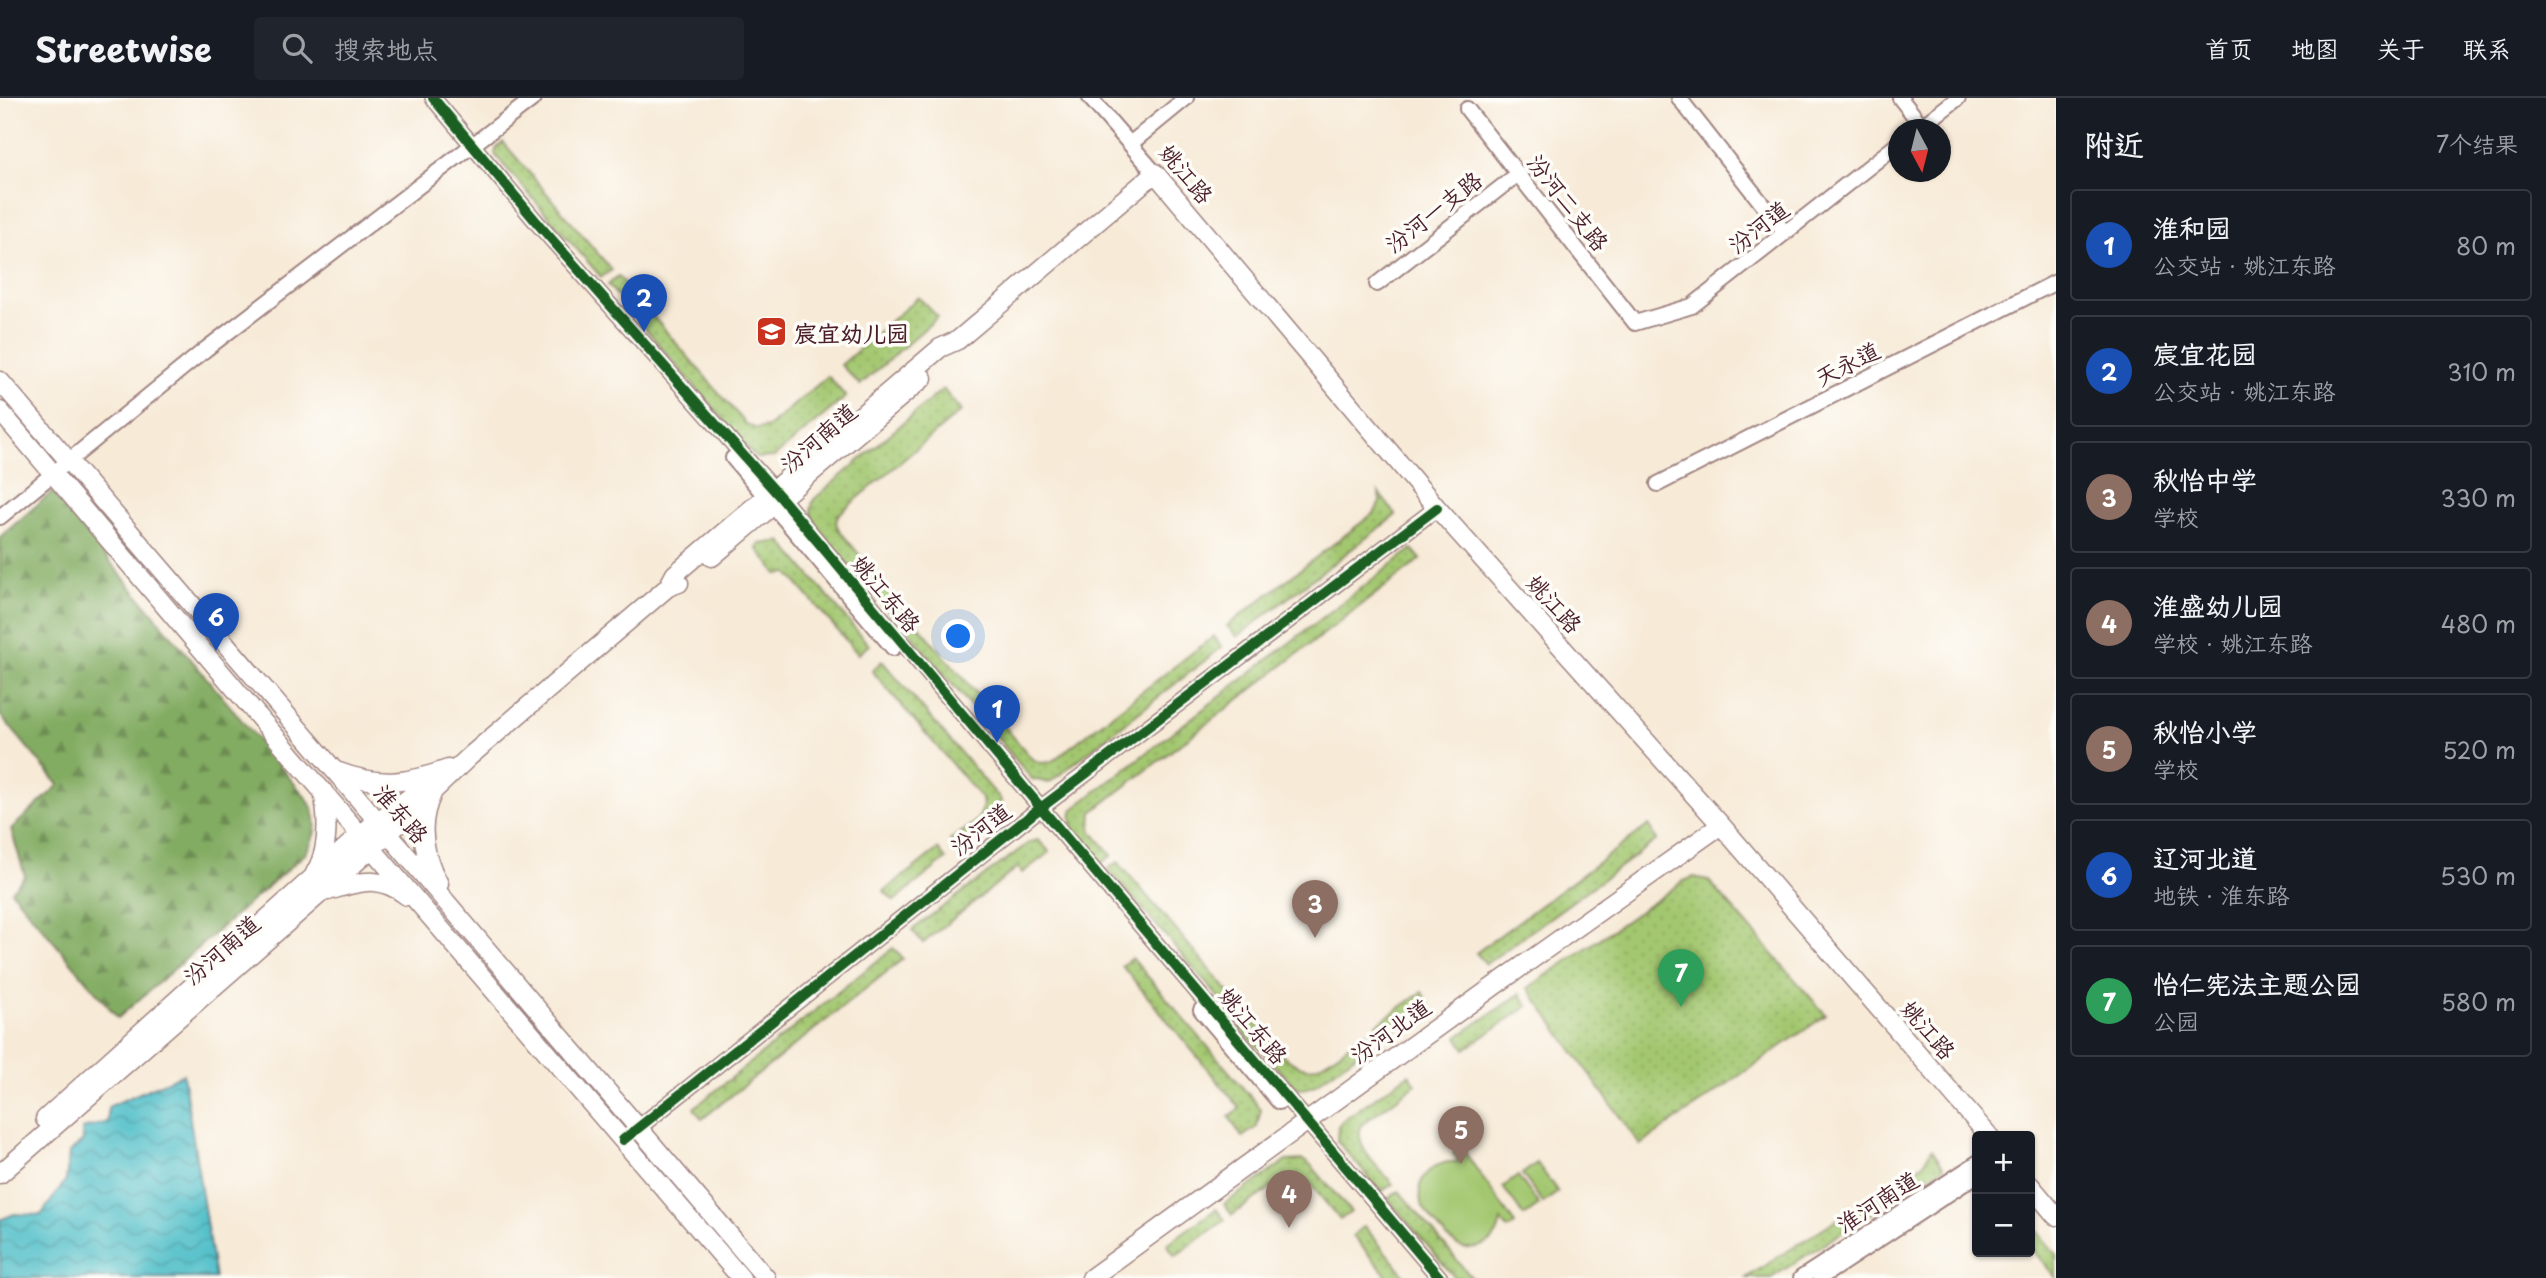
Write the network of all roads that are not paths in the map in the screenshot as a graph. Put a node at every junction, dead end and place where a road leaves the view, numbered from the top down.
1 (424, 98) edge
2 (433, 98) edge
3 (534, 98) edge
4 (1090, 98) edge
5 (1186, 98) edge
6 (1679, 98) edge
7 (1900, 98) edge
8 (1958, 98) edge
9 (1467, 109) dead end
10 (1914, 119) edge
11 (1931, 119) edge
12 (1130, 144) junction
13 (470, 147) junction
14 (1888, 153) edge
15 (1155, 173) junction
16 (1518, 174) junction
17 (1785, 233) junction
18 (2056, 282) edge
19 (1377, 284) dead end
20 (1635, 323) joint
21 (0, 380) edge
22 (0, 411) edge
23 (68, 460) junction
24 (53, 472) junction
25 (1658, 484) dead end
26 (773, 498) junction
27 (1437, 508) junction
28 (0, 517) edge
29 (470, 756) junction
30 (448, 769) junction
31 (334, 770) junction
32 (322, 788) junction
33 (436, 788) junction
34 (1037, 811) junction
35 (1721, 825) junction
36 (382, 829) junction
37 (367, 841) junction
38 (316, 887) junction
39 (449, 902) junction
40 (423, 908) junction
41 (1303, 1123) junction
42 (637, 1128) junction
43 (1985, 1131) edge
44 (623, 1140) junction
45 (0, 1159) edge
46 (1972, 1166) edge
47 (0, 1174) edge
48 (1972, 1178) edge
49 (2035, 1191) edge
50 (2056, 1216) edge
51 (741, 1278) edge
52 (766, 1278) edge
53 (1091, 1278) edge
54 (1428, 1278) edge
55 (1440, 1278) edge
56 (1801, 1278) edge
57 (1820, 1278) edge

1 - 13 street, 姚江东路
2 - 13 street, 姚江东路
3 - 13 street
4 - 12 street, 姚江路
5 - 12 street
6 - 17 street
7 - 10 street
8 - 11 street
9 - 16 street, 汾河二支路
12 - 15 street, 姚江路
13 - 23 street
13 - 26 street, 姚江东路
14 - 17 street, 汾河道
15 - 26 main road, 汾河南道
15 - 27 main road, 姚江路
16 - 19 street, 汾河一支路
16 - 20 street, 汾河二支路
17 - 20 street, 汾河道
18 - 25 street, 天永道
21 - 23 main road, 淮东路
22 - 24 main road, 淮东路
23 - 24 street
23 - 31 main road, 淮东路
24 - 28 street
24 - 32 main road, 淮东路
26 - 29 main road, 汾河南道
26 - 34 street, 姚江东路
27 - 34 street, 汾河道
27 - 35 main road, 姚江路
29 - 30 main road, 汾河南道
29 - 33 main road, 汾河南道
30 - 31 main road
30 - 36 main road, 汾河南道
31 - 36 main road, 淮东路
32 - 37 main road, 淮东路
32 - 38 main road
33 - 36 main road, 汾河南道
33 - 39 main road
34 - 41 street, 姚江东路
34 - 42 street, 汾河道
35 - 41 main road, 汾河北道
35 - 43 main road, 姚江路
36 - 37 main road, 汾河南道
36 - 39 main road, 淮东路
37 - 38 main road, 汾河南道
37 - 40 main road, 淮东路
38 - 40 main road
38 - 45 main road, 汾河南道
38 - 47 main road, 汾河南道
39 - 42 main road, 淮东路
40 - 44 main road, 淮东路
41 - 53 main road, 汾河北道
41 - 54 street, 姚江东路
41 - 55 street, 姚江东路
42 - 44 street, 汾河道
42 - 52 main road, 淮东路
44 - 51 main road, 淮东路
46 - 56 street, 淮河南道
48 - 57 street, 淮河南道
49 - 50 main road

